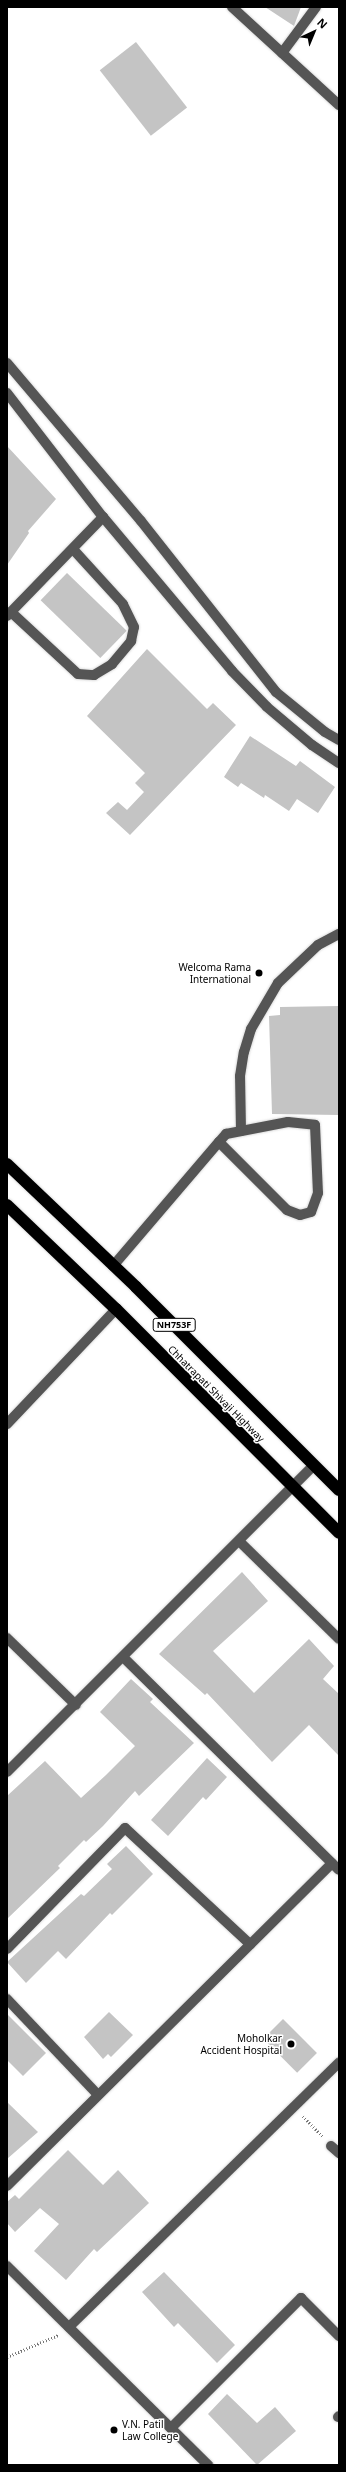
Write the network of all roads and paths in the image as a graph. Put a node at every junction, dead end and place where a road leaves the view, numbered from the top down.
1 (232, 7) edge
2 (316, 7) edge
3 (282, 53) junction
4 (339, 105) edge
5 (7, 363) edge
6 (7, 393) edge
7 (103, 517) junction
8 (73, 549) junction
9 (9, 614) edge
10 (276, 692) junction
11 (265, 704) junction
12 (339, 740) edge
13 (339, 763) edge
14 (339, 934) edge
15 (241, 1131) junction
16 (219, 1142) junction
17 (7, 1164) edge
18 (7, 1205) edge
19 (113, 1266) junction
20 (116, 1309) junction
21 (7, 1424) edge
22 (314, 1465) junction
23 (292, 1487) junction
24 (339, 1490) edge
25 (339, 1533) edge
26 (238, 1541) junction
27 (7, 1638) edge
28 (339, 1639) edge
29 (123, 1657) junction
30 (76, 1705) junction
31 (7, 1772) edge
32 (336, 1866) edge
33 (250, 1944) junction
34 (7, 1949) edge
35 (7, 1999) edge
36 (339, 2063) edge
37 (98, 2095) junction
38 (294, 2106) junction
39 (331, 2146) joint
40 (339, 2154) edge
41 (7, 2186) edge
42 (7, 2266) edge
43 (69, 2327) junction
44 (339, 2336) edge
45 (7, 2356) edge
46 (171, 2428) junction
47 (208, 2465) edge

1 - 3 street
2 - 3 street
3 - 4 street
5 - 10 street
6 - 7 street
7 - 8 street
7 - 11 street
8 - 9 street
8 - 9 street
10 - 11 street
10 - 12 street
11 - 13 street
14 - 15 street
15 - 16 street
15 - 16 street
16 - 19 street
17 - 19 highway, Chhatrapati Shivaji Highway / NH753F
18 - 20 highway, Chhatrapati Shivaji Highway / NH753F
19 - 22 highway, Chhatrapati Shivaji Highway / NH753F
20 - 21 street
20 - 23 highway, Chhatrapati Shivaji Highway / NH753F
22 - 23 street
22 - 24 highway, Chhatrapati Shivaji Highway / NH753F
23 - 25 highway, Chhatrapati Shivaji Highway / NH753F
23 - 26 street
26 - 28 street
26 - 29 street
27 - 30 street
29 - 30 street
29 - 32 street
30 - 31 street
32 - 33 street
33 - 34 street
33 - 37 street
35 - 37 street
36 - 38 street
37 - 41 street
38 - 39 path
38 - 43 street
39 - 40 street
42 - 43 street
43 - 45 path
43 - 46 street
44 - 46 street
46 - 47 street

